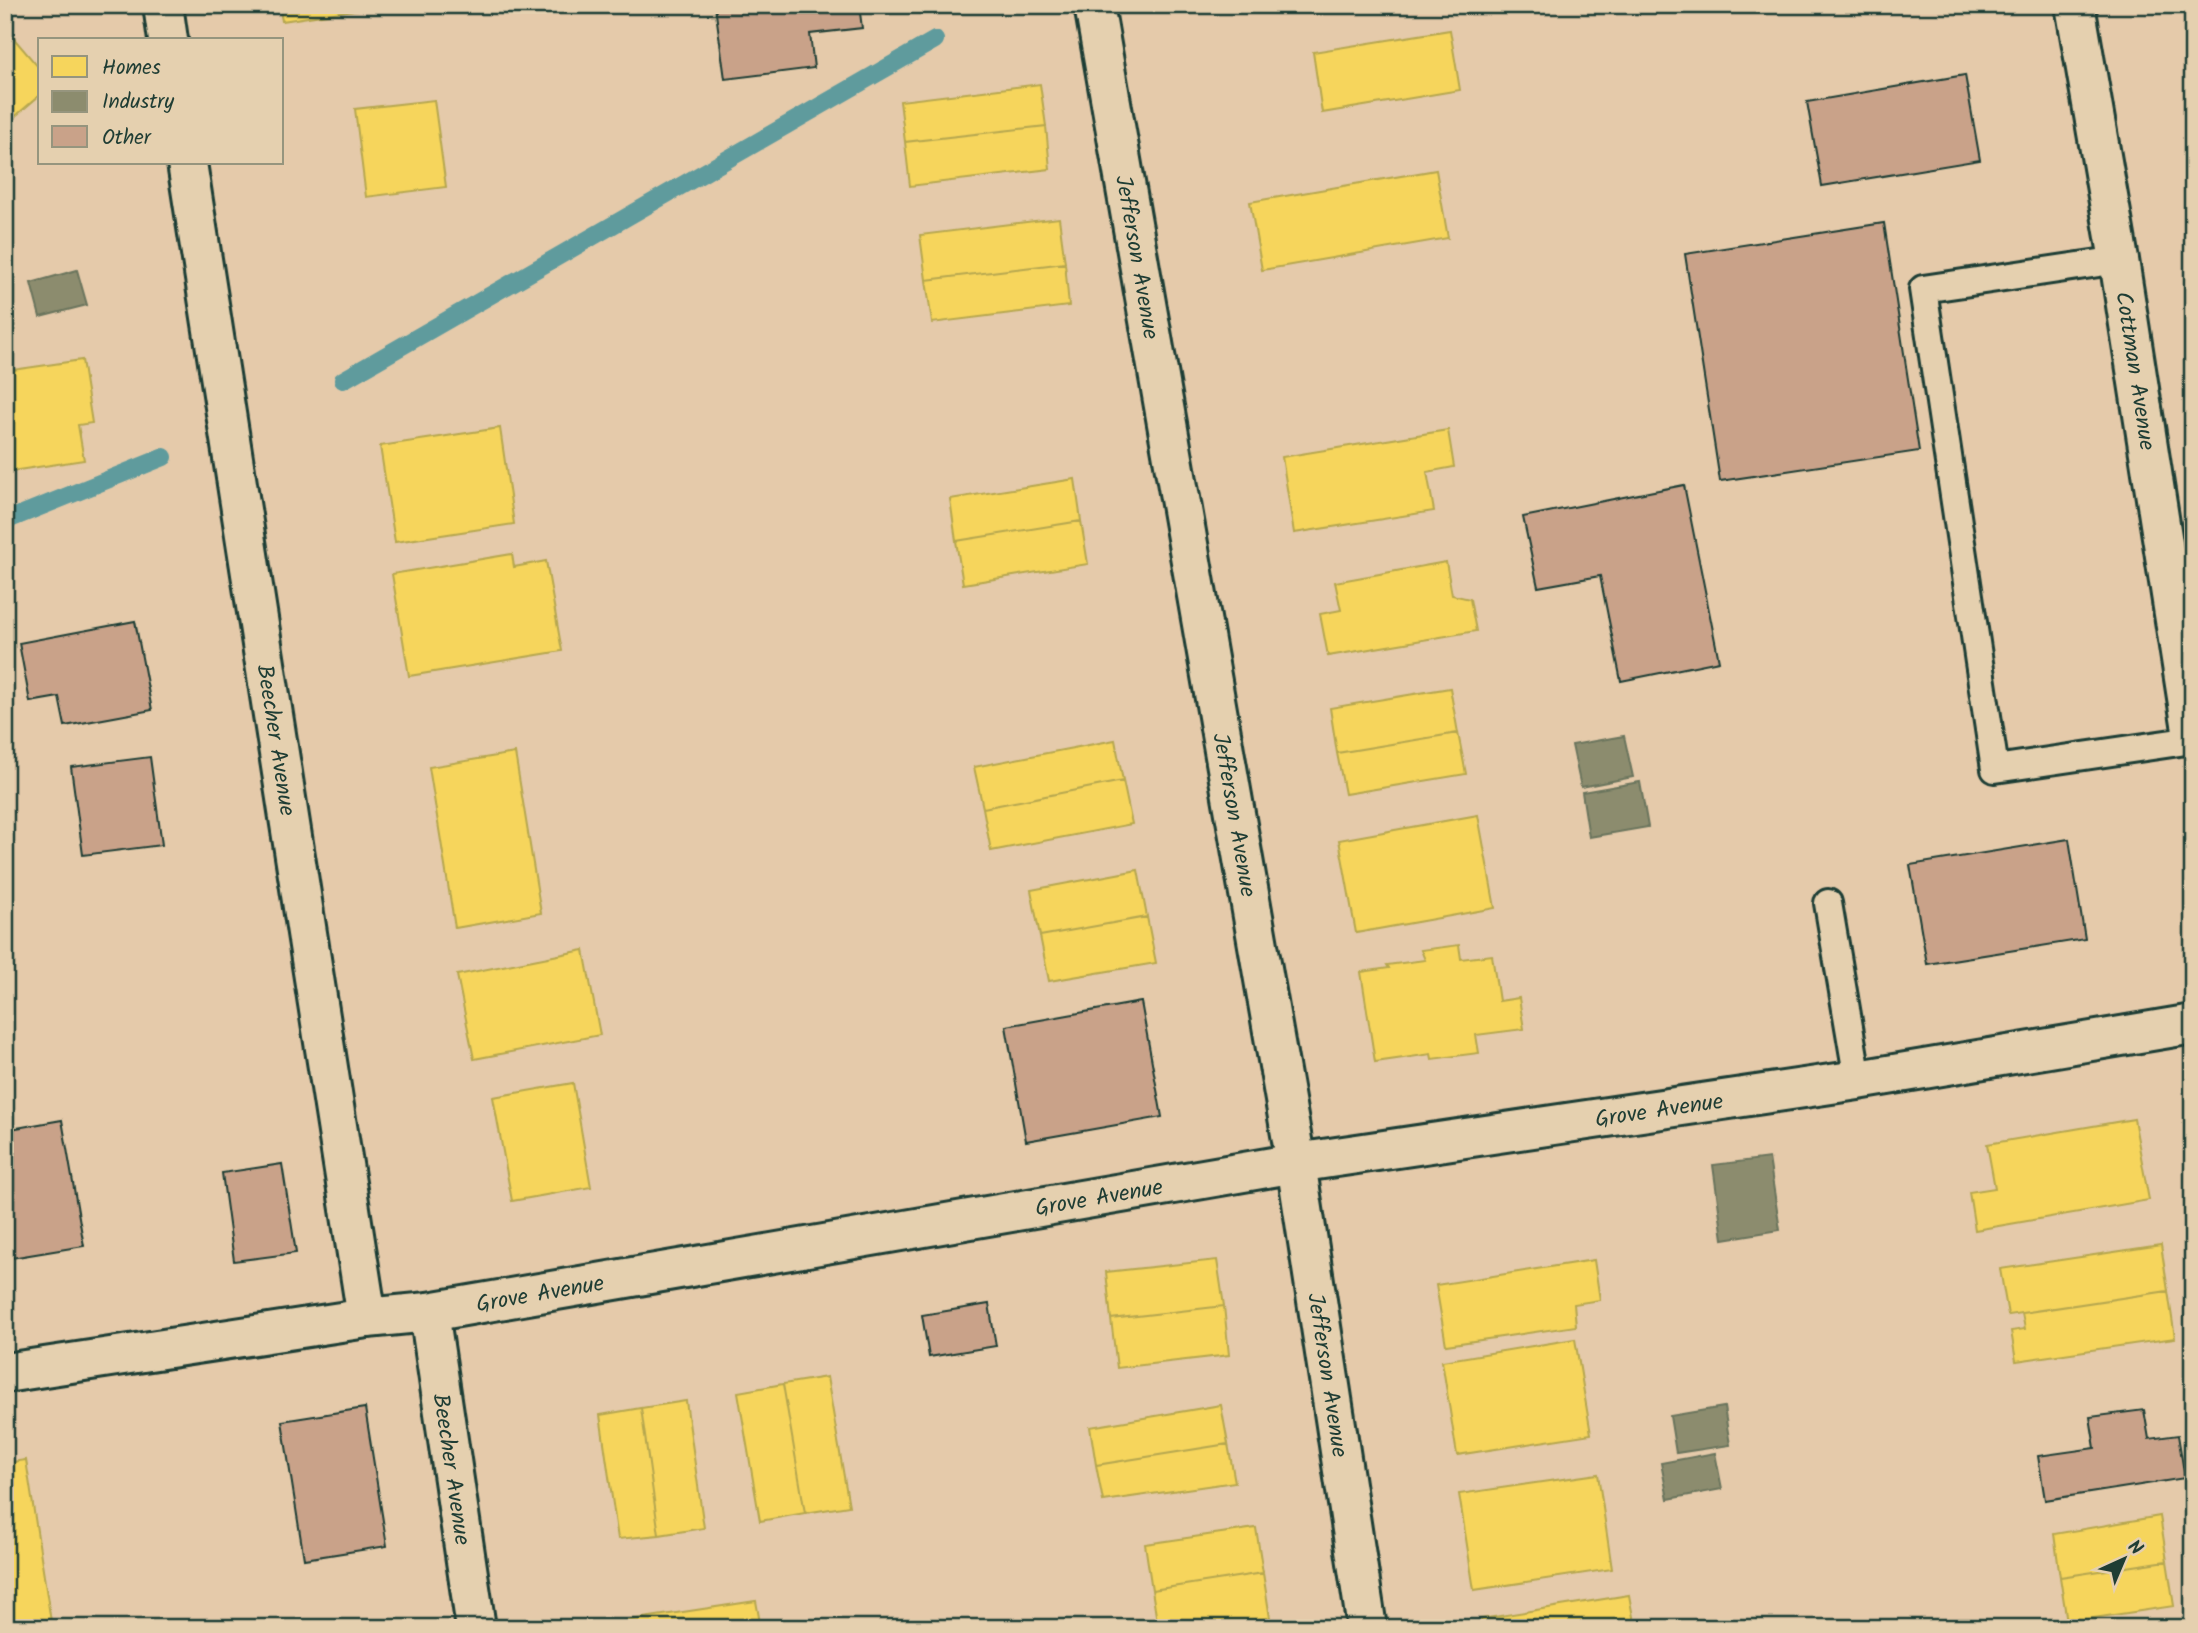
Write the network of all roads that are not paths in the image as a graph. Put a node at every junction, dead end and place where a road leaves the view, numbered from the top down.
1 (163, 5) edge
2 (1094, 5) edge
3 (2075, 5) edge
4 (168, 38) edge
5 (187, 164) edge
6 (2119, 260) junction
7 (2193, 738) edge
8 (1828, 903) dead end
9 (2193, 1024) edge
10 (1858, 1080) junction
11 (1296, 1163) junction
12 (429, 1312) junction
13 (367, 1318) junction
14 (5, 1373) edge
15 (476, 1628) edge
16 (1367, 1628) edge

1 - 4 street
2 - 11 street, Jefferson Avenue
3 - 6 street, Cottman Avenue
5 - 13 street, Beecher Avenue
6 - 7 street, Cottman Avenue
6 - 7 lane
8 - 10 lane
9 - 10 street, Grove Avenue
10 - 11 street, Grove Avenue
11 - 12 street, Grove Avenue
11 - 16 street, Jefferson Avenue
12 - 13 street, Grove Avenue
12 - 15 street, Beecher Avenue
13 - 14 street, Grove Avenue

